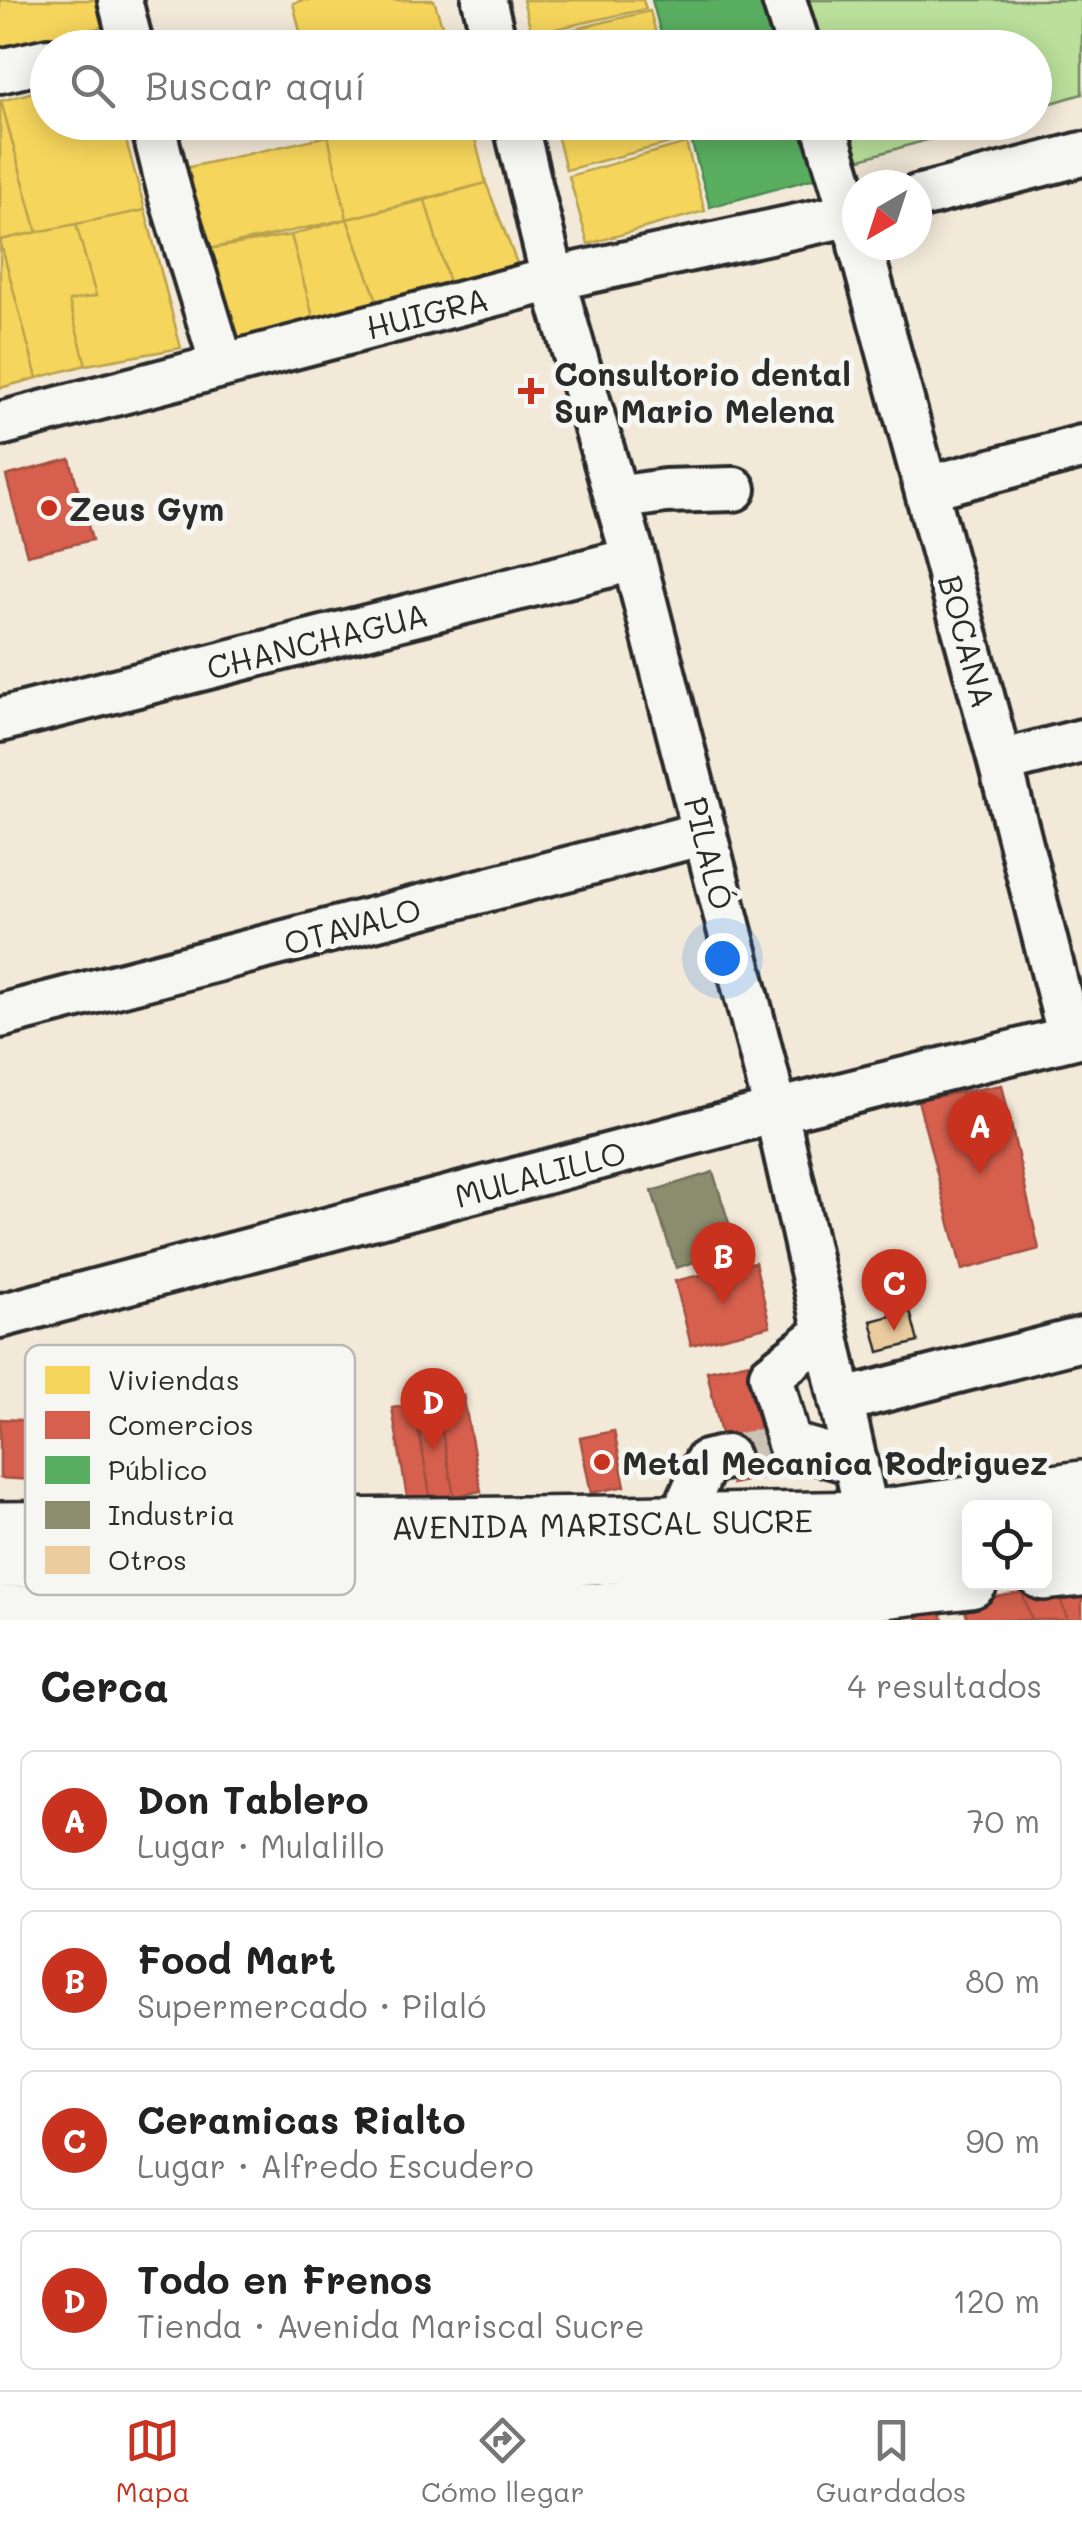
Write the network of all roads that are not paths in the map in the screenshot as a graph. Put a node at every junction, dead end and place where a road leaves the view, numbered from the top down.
1 (484, 0) edge
2 (784, 0) edge
3 (492, 30) edge
4 (793, 30) edge
5 (30, 64) edge
6 (0, 71) edge
7 (156, 140) edge
8 (519, 140) edge
9 (829, 140) edge
10 (1082, 154) edge
11 (842, 182) edge
12 (932, 193) edge
13 (842, 228) edge
14 (865, 260) edge
15 (554, 279) junction
16 (222, 364) junction
17 (0, 424) edge
18 (1082, 447) edge
19 (927, 488) junction
20 (734, 490) dead end
21 (616, 498) junction
22 (634, 559) junction
23 (0, 720) edge
24 (1082, 741) edge
25 (1000, 762) junction
26 (704, 834) junction
27 (0, 1016) edge
28 (1076, 1036) edge
29 (776, 1110) junction
30 (0, 1316) edge
31 (826, 1332) junction
32 (1082, 1339) edge
33 (841, 1401) junction
34 (782, 1446) junction
35 (726, 1458) tunnel mouth
36 (856, 1463) junction
37 (1082, 1489) edge
38 (678, 1522) junction
39 (1082, 1532) edge
40 (1052, 1536) edge
41 (866, 1546) junction
42 (962, 1548) edge
43 (355, 1551) edge
44 (355, 1566) edge
45 (1082, 1568) edge
46 (1052, 1571) edge
47 (962, 1577) edge
48 (234, 1595) edge
49 (602, 1616) edge

1 - 3 street
2 - 4 street
5 - 6 street
7 - 16 street
8 - 15 street, PILALÓ
9 - 11 street, BOCANA
10 - 12 street
13 - 15 street, HUIGRA
14 - 19 street, BOCANA
15 - 16 street, HUIGRA
15 - 21 street, PILALÓ
16 - 17 street, HUIGRA
18 - 19 street
19 - 25 street, BOCANA
20 - 21 street
21 - 22 street, PILALÓ
22 - 23 street, CHANCHAGUA
22 - 26 street, PILALÓ
24 - 25 street
25 - 28 street, BOCANA
26 - 27 street, OTAVALO
26 - 29 street, PILALÓ
28 - 29 street, MULALILLO
29 - 30 street, MULALILLO
29 - 31 street, PILALÓ
31 - 33 street, PILALÓ
31 - 34 street
32 - 33 street
33 - 36 street, PILALÓ
34 - 36 street
34 - 41 street
35 - 38 street
36 - 41 street, PILALÓ
37 - 41 main road, AVENIDA MARISCAL SUCRE
38 - 41 main road, AVENIDA MARISCAL SUCRE
38 - 43 main road, AVENIDA MARISCAL SUCRE
39 - 40 street
41 - 42 street
41 - 44 street
41 - 47 main road, AVENIDA MARISCAL SUCRE
41 - 49 main road, AVENIDA MARISCAL SUCRE
45 - 46 main road
48 - 49 main road, AVENIDA MARISCAL SUCRE

